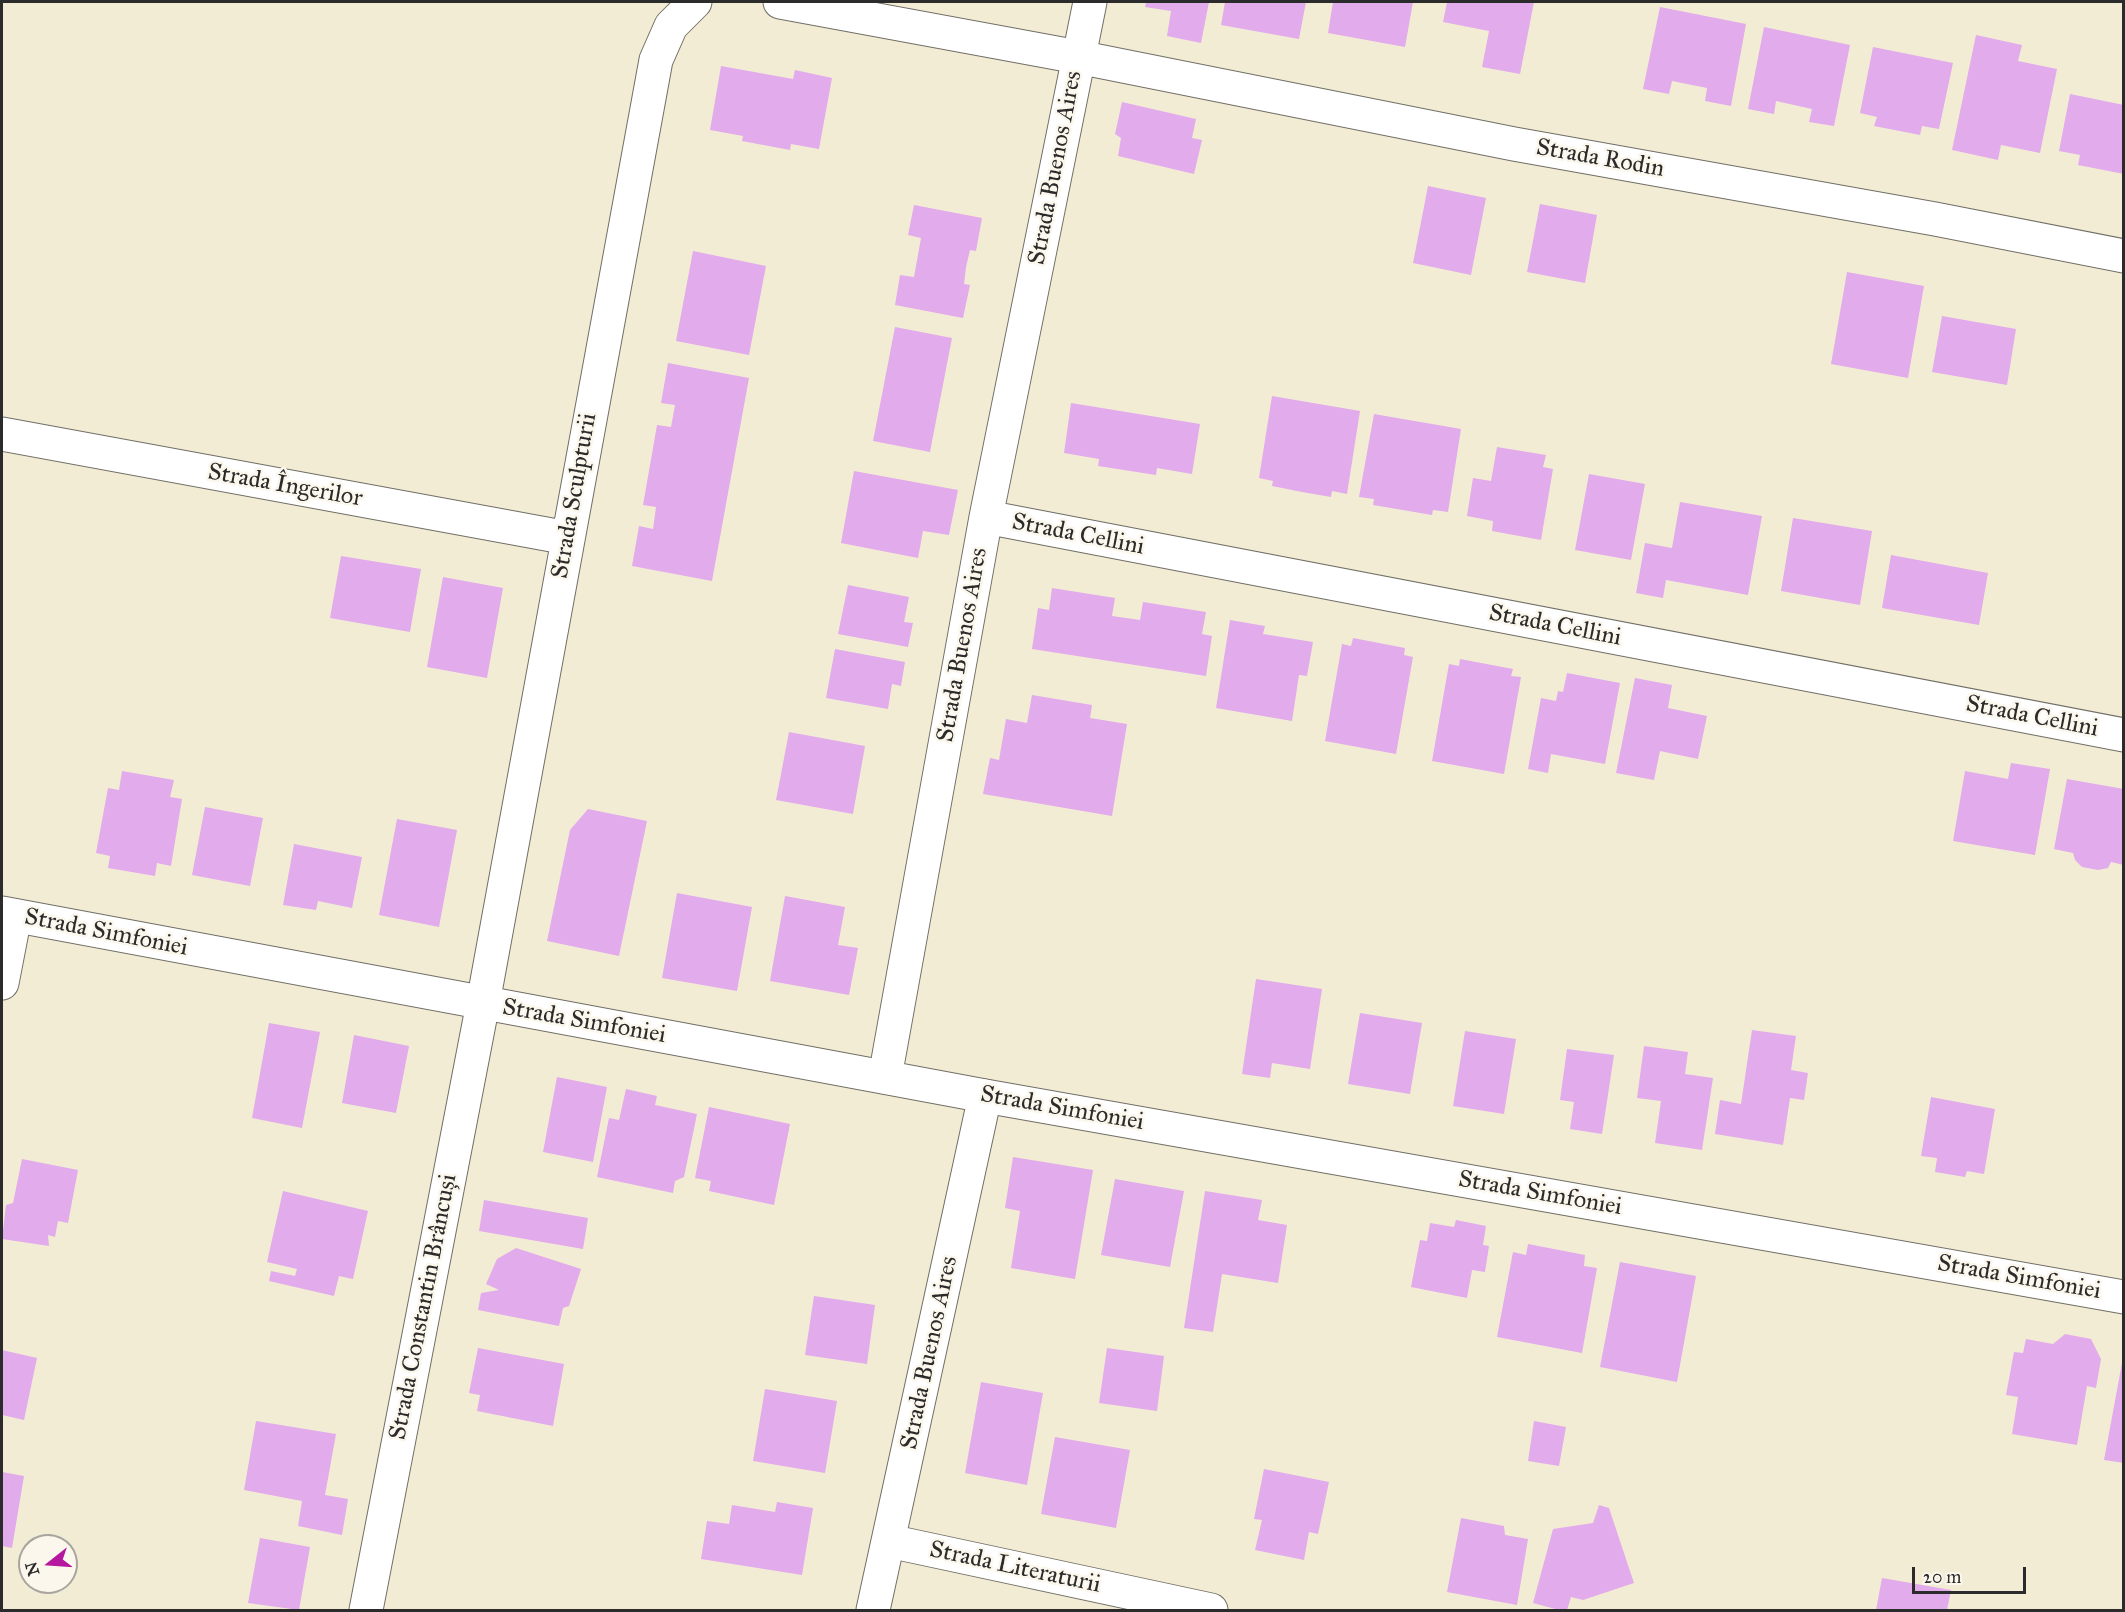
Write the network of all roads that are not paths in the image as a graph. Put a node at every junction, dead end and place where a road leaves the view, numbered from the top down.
1 (695, 2) edge
2 (780, 2) edge
3 (1090, 2) edge
4 (1078, 57) junction
5 (2124, 256) edge
6 (2, 434) edge
7 (986, 517) junction
8 (568, 538) junction
9 (2124, 735) edge
10 (8, 914) edge
11 (2, 983) edge
12 (483, 1003) junction
13 (885, 1077) junction
14 (985, 1096) junction
15 (2124, 1297) edge
16 (889, 1541) junction
17 (366, 1611) edge
18 (873, 1611) edge
19 (1211, 1611) edge

1 - 8 street, Strada Sculpturii
2 - 4 street
3 - 4 street, Strada Buenos Aires
4 - 5 street, Strada Rodin
4 - 7 street, Strada Buenos Aires
6 - 8 street, Strada Îngerilor
7 - 9 street, Strada Cellini
7 - 13 street, Strada Buenos Aires
8 - 12 street, Strada Sculpturii
10 - 11 street
10 - 12 street, Strada Simfoniei
12 - 13 street, Strada Simfoniei
12 - 17 street, Strada Constantin Brâncuși
13 - 14 street, Strada Simfoniei
14 - 15 street, Strada Simfoniei
14 - 16 street, Strada Buenos Aires
16 - 18 street, Strada Buenos Aires
16 - 19 street, Strada Literaturii

